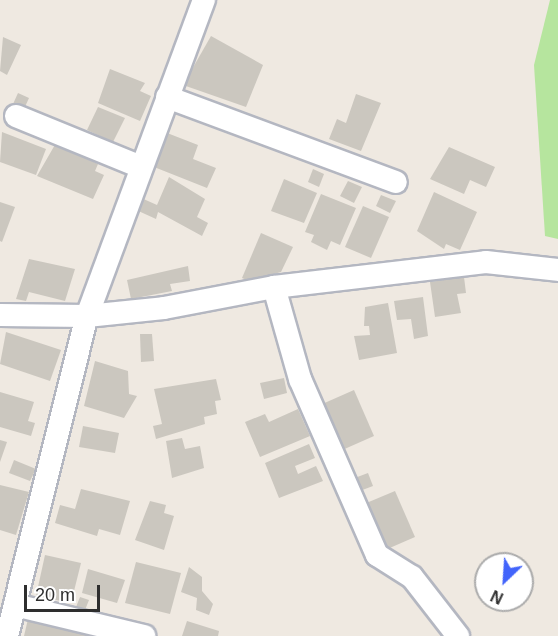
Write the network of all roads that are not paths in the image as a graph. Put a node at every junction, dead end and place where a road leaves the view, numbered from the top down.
1 (204, 0) edge
2 (167, 97) junction
3 (16, 116) dead end
4 (141, 167) junction
5 (396, 182) dead end
6 (558, 270) edge
7 (274, 287) junction
8 (0, 315) edge
9 (87, 316) junction
10 (15, 605) junction
11 (7, 636) edge
12 (144, 636) edge
13 (458, 636) edge

1 - 2 street
2 - 4 street
2 - 5 street
3 - 4 street
4 - 9 street
6 - 7 street
7 - 9 street
7 - 13 street
8 - 9 street
9 - 10 street
10 - 11 street
10 - 12 street

